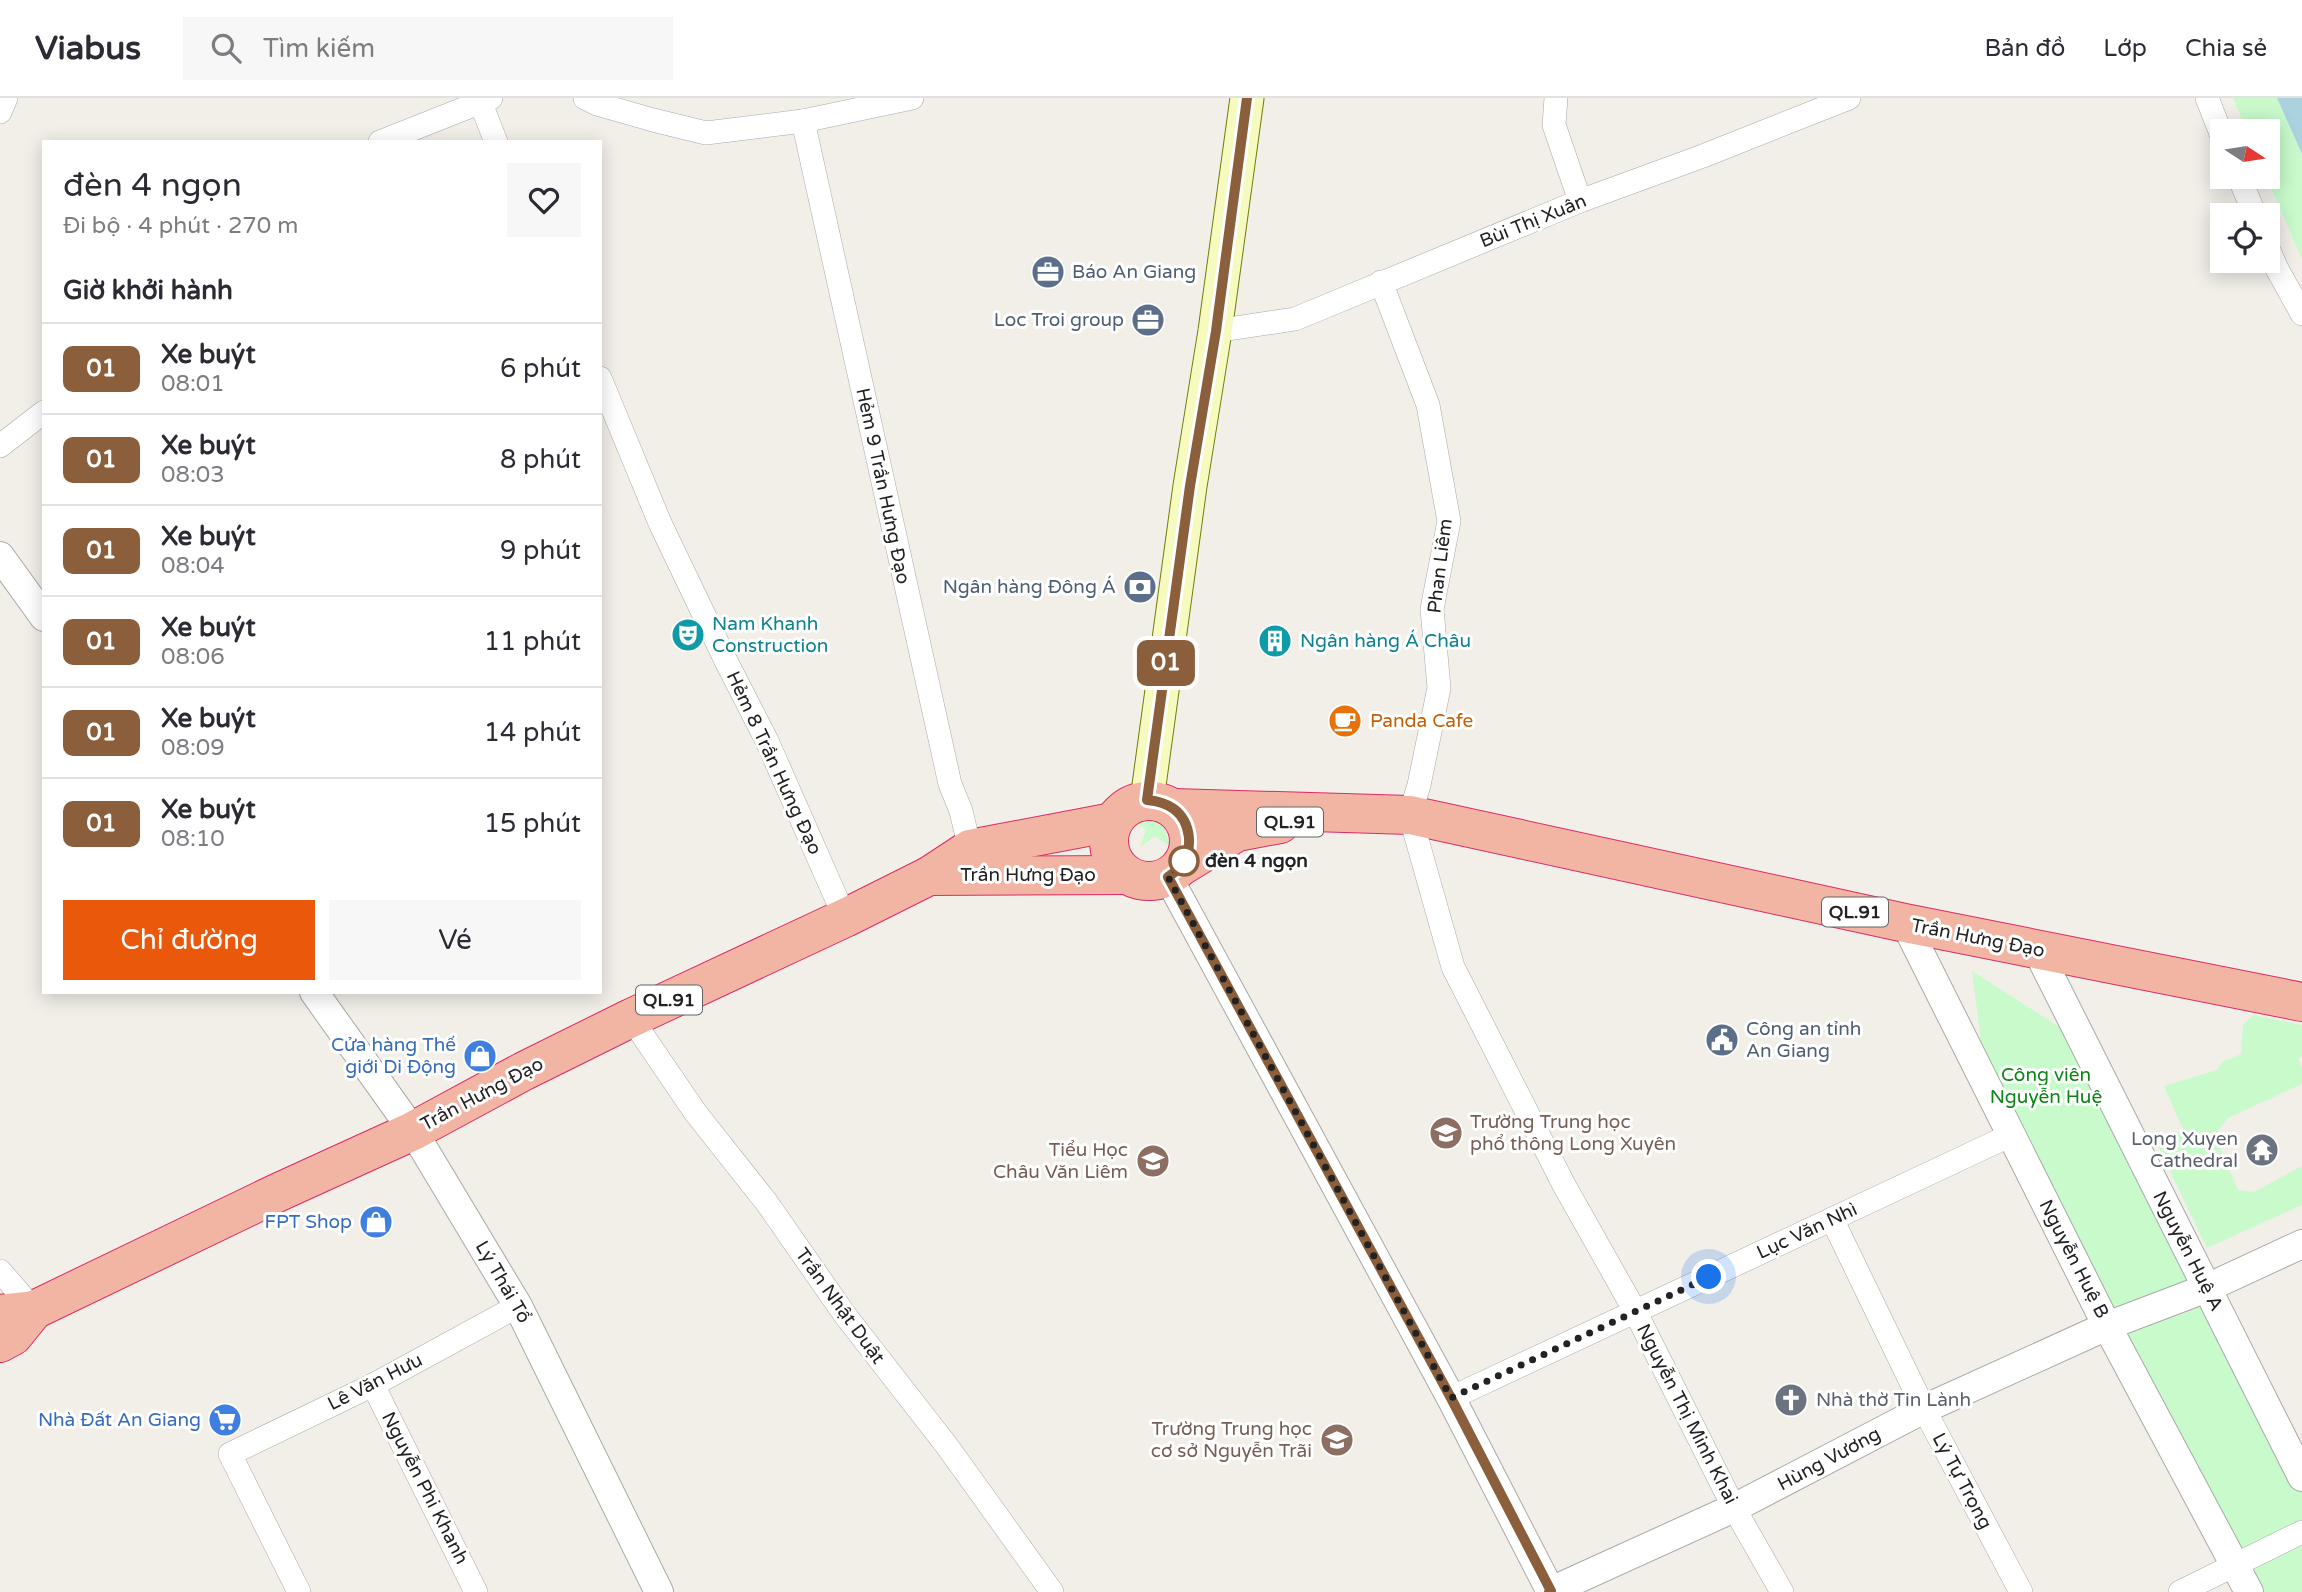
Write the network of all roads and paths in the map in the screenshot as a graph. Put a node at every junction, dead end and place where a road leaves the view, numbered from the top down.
1 (6, 98) edge
2 (585, 98) edge
3 (912, 98) edge
4 (1247, 98) edge
5 (1556, 98) edge
6 (1849, 98) edge
7 (2207, 98) edge
8 (485, 100) edge
9 (0, 112) edge
10 (2215, 119) edge
11 (803, 121) junction
12 (385, 140) edge
13 (495, 140) edge
14 (1580, 201) junction
15 (2279, 273) edge
16 (1381, 282) junction
17 (2302, 314) edge
18 (1216, 331) junction
19 (602, 383) edge
20 (42, 414) edge
21 (0, 446) edge
22 (0, 556) edge
23 (42, 614) edge
24 (1161, 804) junction
25 (1410, 815) junction
26 (1113, 822) junction
27 (970, 849) junction
28 (1174, 872) junction
29 (1127, 875) junction
30 (929, 876) junction
31 (845, 918) junction
32 (1905, 923) junction
33 (2037, 950) junction
34 (315, 994) edge
35 (2302, 1002) edge
36 (631, 1018) junction
37 (413, 1131) junction
38 (2011, 1135) junction
39 (1832, 1219) junction
40 (2302, 1244) edge
41 (0, 1271) edge
42 (2207, 1288) junction
43 (518, 1306) junction
44 (1636, 1311) junction
45 (2107, 1326) junction
46 (9, 1331) edge
47 (373, 1385) junction
48 (1451, 1398) junction
49 (1924, 1409) junction
50 (2302, 1477) edge
51 (1734, 1508) junction
52 (2302, 1532) edge
53 (2234, 1564) junction
54 (299, 1592) edge
55 (476, 1592) edge
56 (659, 1592) edge
57 (1052, 1592) edge
58 (1550, 1592) edge
59 (1782, 1592) edge
60 (2021, 1592) edge
61 (2180, 1592) edge
62 (2249, 1592) edge

1 - 9 street
2 - 11 street
3 - 11 street
4 - 18 main road
5 - 14 street
6 - 14 street, Bùi Thị Xuân
7 - 10 street
8 - 12 street
8 - 13 street
11 - 27 street, Hẻm 9 Trần Hưng Đạo
14 - 16 street, Bùi Thị Xuân
15 - 17 street
16 - 18 street, Bùi Thị Xuân
16 - 25 street, Phan Liêm
18 - 24 main road
19 - 31 street, Hẻm 8 Trần Hưng Đạo
20 - 21 street
22 - 23 street
24 - 25 highway, Trần Hưng Đạo / QL.91
24 - 26 highway
24 - 28 highway
25 - 28 highway, Trần Hưng Đạo / QL.91
25 - 32 highway, Trần Hưng Đạo / QL.91
25 - 44 street, Nguyễn Thị Minh Khai
26 - 27 highway, Trần Hưng Đạo / QL.91
26 - 29 highway
27 - 30 highway, Trần Hưng Đạo / QL.91
28 - 29 highway
28 - 48 street
29 - 30 highway, Trần Hưng Đạo / QL.91
30 - 31 highway, Trần Hưng Đạo / QL.91
31 - 36 highway, Trần Hưng Đạo / QL.91
32 - 33 highway, Trần Hưng Đạo / QL.91
32 - 38 street, Nguyễn Huệ B
33 - 35 highway, Trần Hưng Đạo / QL.91
33 - 42 street, Nguyễn Huệ A
34 - 37 street, Lý Thái Tổ
36 - 37 highway, Trần Hưng Đạo / QL.91
36 - 57 street, Trần Nhật Duật
37 - 43 street, Lý Thái Tổ
37 - 46 highway, Trần Hưng Đạo / QL.91
38 - 39 street, Lục Văn Nhì
38 - 45 street, Nguyễn Huệ B
39 - 44 street, Lục Văn Nhì
39 - 49 street, Lý Tự Trọng
40 - 42 street, Hùng Vương
41 - 46 street
42 - 45 street, Hùng Vương
42 - 50 street, Nguyễn Huệ A
43 - 47 street, Lê Văn Hưu
43 - 56 street, Lý Thái Tổ
44 - 48 street, Lục Văn Nhì
44 - 51 street, Nguyễn Thị Minh Khai
45 - 49 street, Hùng Vương
45 - 53 street, Nguyễn Huệ B
47 - 54 street, Lê Văn Hưu
47 - 55 street, Nguyễn Phi Khanh
48 - 58 street
49 - 51 street, Hùng Vương
49 - 60 street, Lý Tự Trọng
51 - 58 street, Hùng Vương
51 - 59 street, Nguyễn Thị Minh Khai
52 - 53 street
53 - 61 street
53 - 62 street, Nguyễn Huệ B

